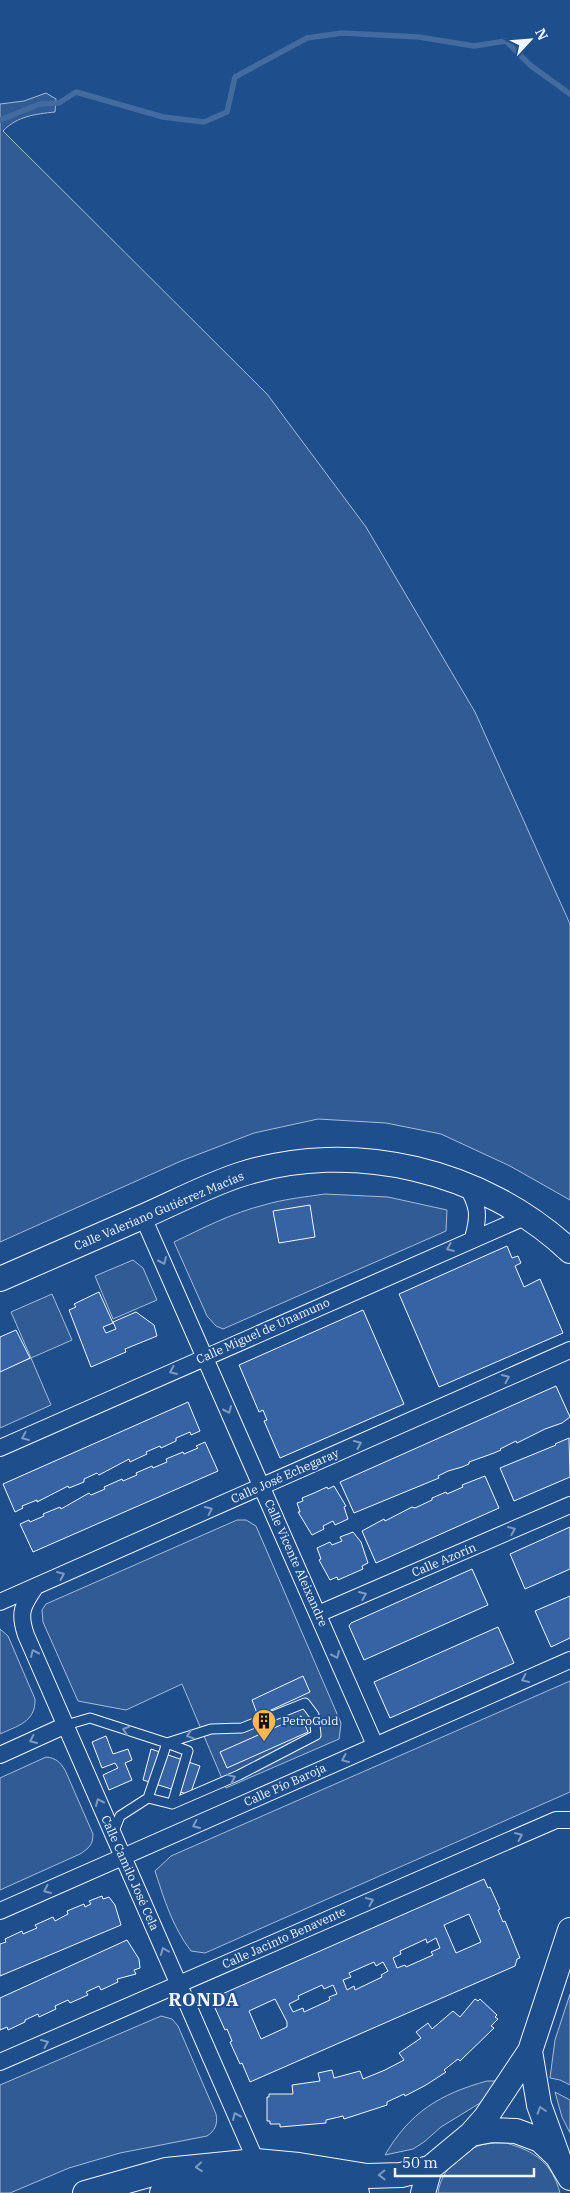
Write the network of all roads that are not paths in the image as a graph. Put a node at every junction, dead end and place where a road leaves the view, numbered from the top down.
1 (466, 1184) junction
2 (143, 1216) junction
3 (527, 1216) junction
4 (473, 1238) junction
5 (570, 1251) edge
6 (0, 1279) edge
7 (570, 1350) edge
8 (205, 1357) junction
9 (0, 1448) edge
10 (262, 1486) junction
11 (570, 1505) edge
12 (36, 1586) junction
13 (0, 1602) edge
14 (318, 1614) junction
15 (570, 1660) edge
16 (66, 1726) junction
17 (167, 1743) junction
18 (375, 1746) junction
19 (0, 1755) edge
20 (148, 1798) junction
21 (172, 1804) junction
22 (570, 1820) edge
23 (113, 1834) junction
24 (123, 1857) junction
25 (0, 1911) edge
26 (570, 1930) edge
27 (179, 1984) junction
28 (530, 2051) junction
29 (0, 2062) edge
30 (471, 2134) junction
31 (557, 2156) junction
32 (256, 2161) junction
33 (430, 2168) junction
34 (570, 2178) edge
35 (272, 2188) edge
36 (85, 2193) edge
37 (162, 2193) edge
38 (357, 2193) edge
39 (423, 2193) edge

1 - 2 main road, Calle Valeriano Gutiérrez Macías
1 - 3 main road, Calle Valeriano Gutiérrez Macías
1 - 4 street
2 - 6 main road, Calle Valeriano Gutiérrez Macías
2 -> 8 street, Calle Vicente Aleixandre
3 - 4 street, Calle Miguel de Unamuno
3 - 5 main road, Calle Valeriano Gutiérrez Macías
4 -> 8 street, Calle Miguel de Unamuno
10 -> 7 street, Calle José Echegaray
8 -> 9 street, Calle Miguel de Unamuno
8 -> 10 street, Calle Vicente Aleixandre
12 -> 10 street, Calle José Echegaray
10 - 14 street, Calle Vicente Aleixandre
14 -> 11 street, Calle Azorín
12 - 13 street, Calle José Echegaray
16 -> 12 street, Calle Camilo José Cela
14 -> 18 street, Calle Vicente Aleixandre
15 -> 18 street, Calle Pío Baroja
17 -> 16 lane
16 -> 19 street
23 -> 16 street, Calle Camilo José Cela
17 - 20 lane
17 - 21 lane
21 -> 17 lane
18 -> 24 street, Calle Pío Baroja
20 - 21 lane
20 - 23 lane
27 -> 22 street, Calle Jacinto Benavente
23 - 24 street, Calle Camilo José Cela
24 -> 25 street, Calle Pío Baroja
27 -> 24 street, Calle Camilo José Cela
26 - 28 main road
29 -> 27 street, Calle Jacinto Benavente
32 -> 27 street, Calle Camilo José Cela
28 - 30 main road
31 -> 28 main road
30 - 31 main road
30 - 33 main road
31 - 34 main road
33 -> 32 main road
32 -> 36 main road
33 - 39 main road
35 - 37 main road
35 - 38 main road

